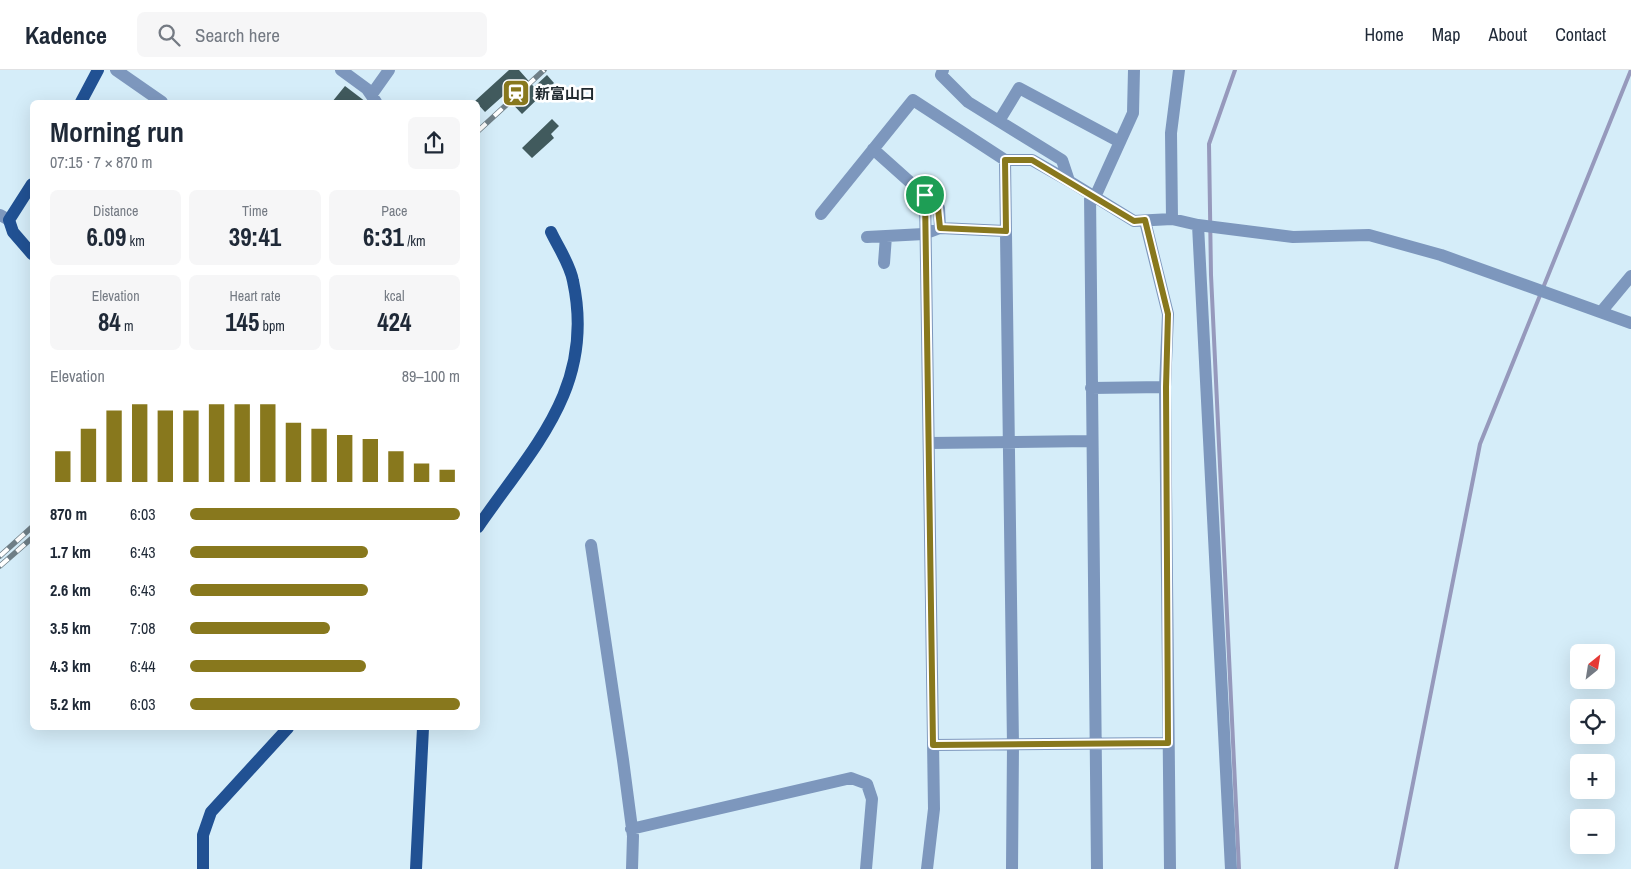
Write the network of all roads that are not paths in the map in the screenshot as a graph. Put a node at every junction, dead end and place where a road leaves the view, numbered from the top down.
1 (98, 70) edge
2 (116, 70) edge
3 (341, 70) edge
4 (390, 70) edge
5 (944, 70) edge
6 (1134, 70) edge
7 (1179, 70) edge
8 (374, 98) edge
9 (82, 100) edge
10 (159, 100) edge
11 (999, 121) junction
12 (1120, 142) junction
13 (873, 149) junction
14 (1005, 160) junction
15 (1069, 181) junction
16 (30, 187) edge
17 (925, 195) junction
18 (1093, 196) junction
19 (821, 214) dead end
20 (5, 218) edge
21 (1172, 219) junction
22 (1145, 220) junction
23 (1198, 225) junction
24 (940, 228) junction
25 (1006, 231) junction
26 (551, 232) dead end
27 (924, 234) junction
28 (886, 236) junction
29 (866, 237) dead end
30 (30, 252) edge
31 (884, 263) dead end
32 (1631, 276) edge
33 (1601, 312) junction
34 (1631, 323) edge
35 (1166, 387) junction
36 (1091, 388) junction
37 (1092, 441) junction
38 (1007, 442) junction
39 (929, 443) junction
40 (480, 524) edge
41 (591, 545) dead end
42 (286, 730) edge
43 (423, 730) edge
44 (1168, 743) junction
45 (1095, 744) junction
46 (933, 745) junction
47 (1013, 745) junction
48 (631, 829) junction
49 (203, 869) edge
50 (416, 869) edge
51 (632, 869) edge
52 (866, 869) edge
53 (927, 869) edge
54 (1012, 869) edge
55 (1097, 869) edge
56 (1170, 869) edge
57 (1231, 869) edge

1 - 9 main road
2 - 10 street
3 - 8 street
4 - 8 street
5 - 11 street
6 - 12 street
7 - 21 street
11 - 12 street
11 - 15 street
12 - 18 street
13 - 14 street
13 - 17 street
13 - 19 street
14 - 15 street
14 - 25 street
15 - 18 street
16 - 20 main road
17 - 24 street
17 - 27 street
18 - 22 street
18 - 36 street
20 - 30 main road
21 - 22 street
21 - 23 street
22 - 35 street
23 - 33 street
23 - 57 street
24 - 25 street
24 - 27 street
25 - 38 street
26 - 40 main road
27 - 28 street
27 - 39 street
28 - 29 street
28 - 31 street
32 - 33 street
33 - 34 street
35 - 36 street
35 - 44 street
36 - 37 street
37 - 38 street
37 - 45 street
38 - 39 street
38 - 47 street
39 - 46 street
41 - 48 street
42 - 49 main road
43 - 50 main road
44 - 45 street
44 - 56 street
45 - 47 street
45 - 55 street
46 - 47 street
46 - 53 street
47 - 54 street
48 - 51 street
48 - 52 street

